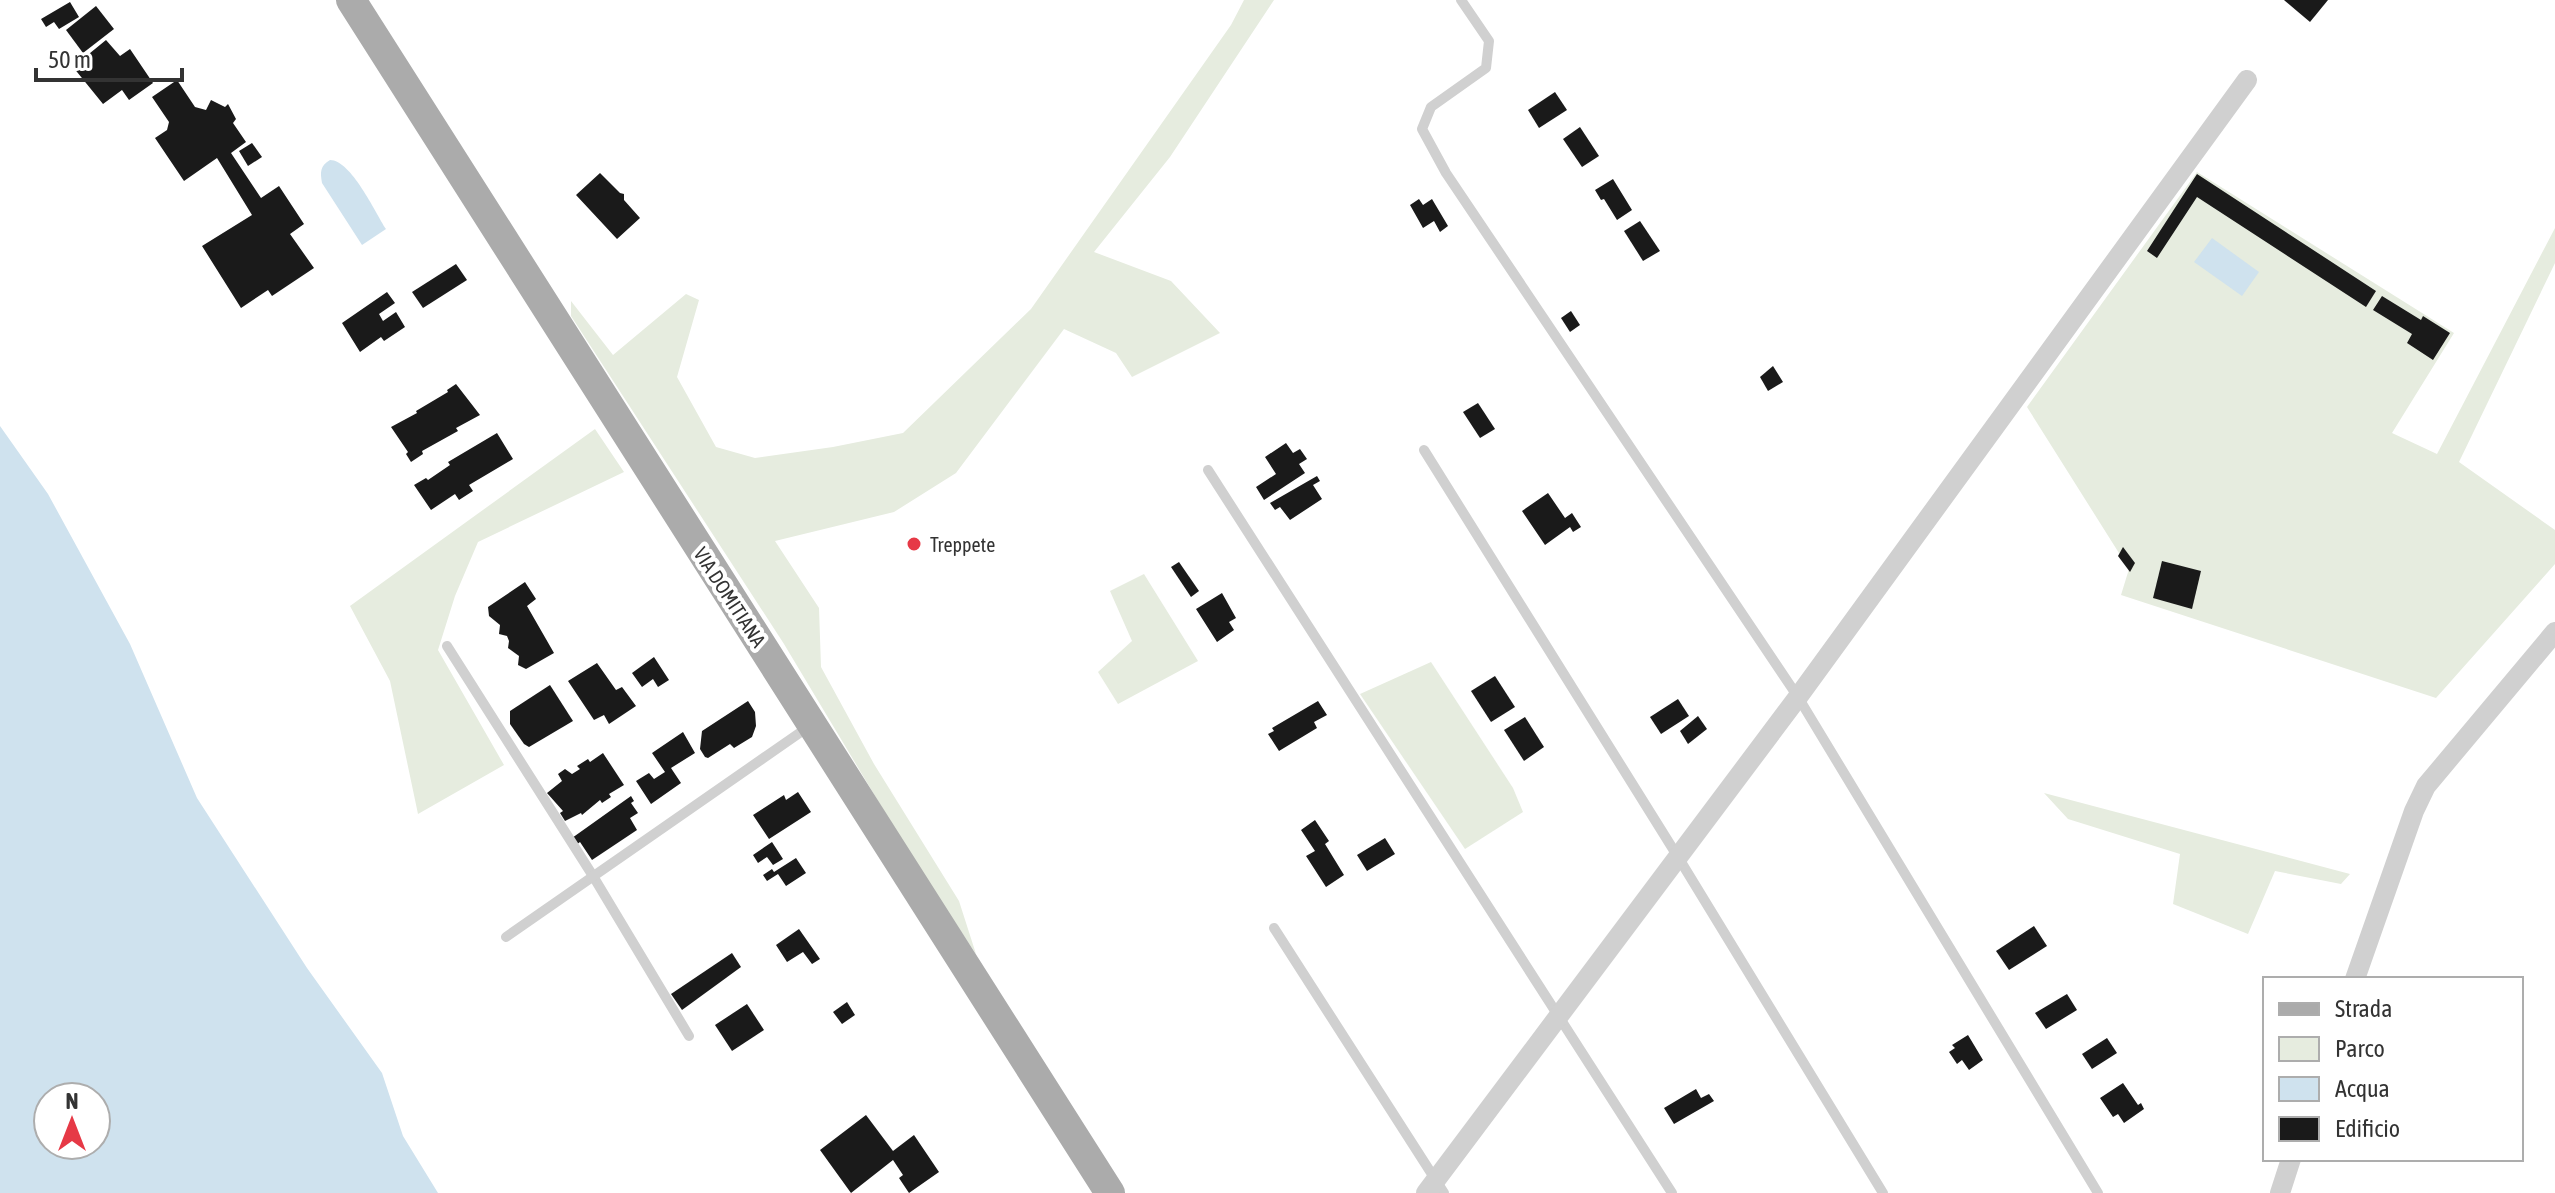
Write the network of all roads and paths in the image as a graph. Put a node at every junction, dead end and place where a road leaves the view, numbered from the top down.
1 (351, 0) edge
2 (1461, 0) edge
3 (2247, 80) dead end
4 (1424, 450) dead end
5 (1208, 470) dead end
6 (2555, 632) edge
7 (447, 646) dead end
8 (1798, 697) junction
9 (813, 724) junction
10 (1678, 857) junction
11 (593, 876) junction
12 (1274, 928) dead end
13 (506, 937) dead end
14 (2356, 977) edge
15 (1560, 1015) junction
16 (689, 1036) dead end
17 (2290, 1161) edge
18 (1435, 1189) edge
19 (1110, 1193) edge
20 (1672, 1193) edge
21 (1883, 1193) edge
22 (2098, 1193) edge
23 (2280, 1193) edge

1 - 9 main road, VIA DOMITIANA
2 - 8 lane
3 - 8 street
4 - 10 lane
5 - 15 lane
6 - 14 street
7 - 11 lane
8 - 10 street
8 - 22 lane
9 - 11 lane
9 - 19 main road, VIA DOMITIANA
10 - 15 street
10 - 21 lane
11 - 13 lane
11 - 16 lane
12 - 18 lane
15 - 18 street
15 - 20 lane
17 - 23 street

